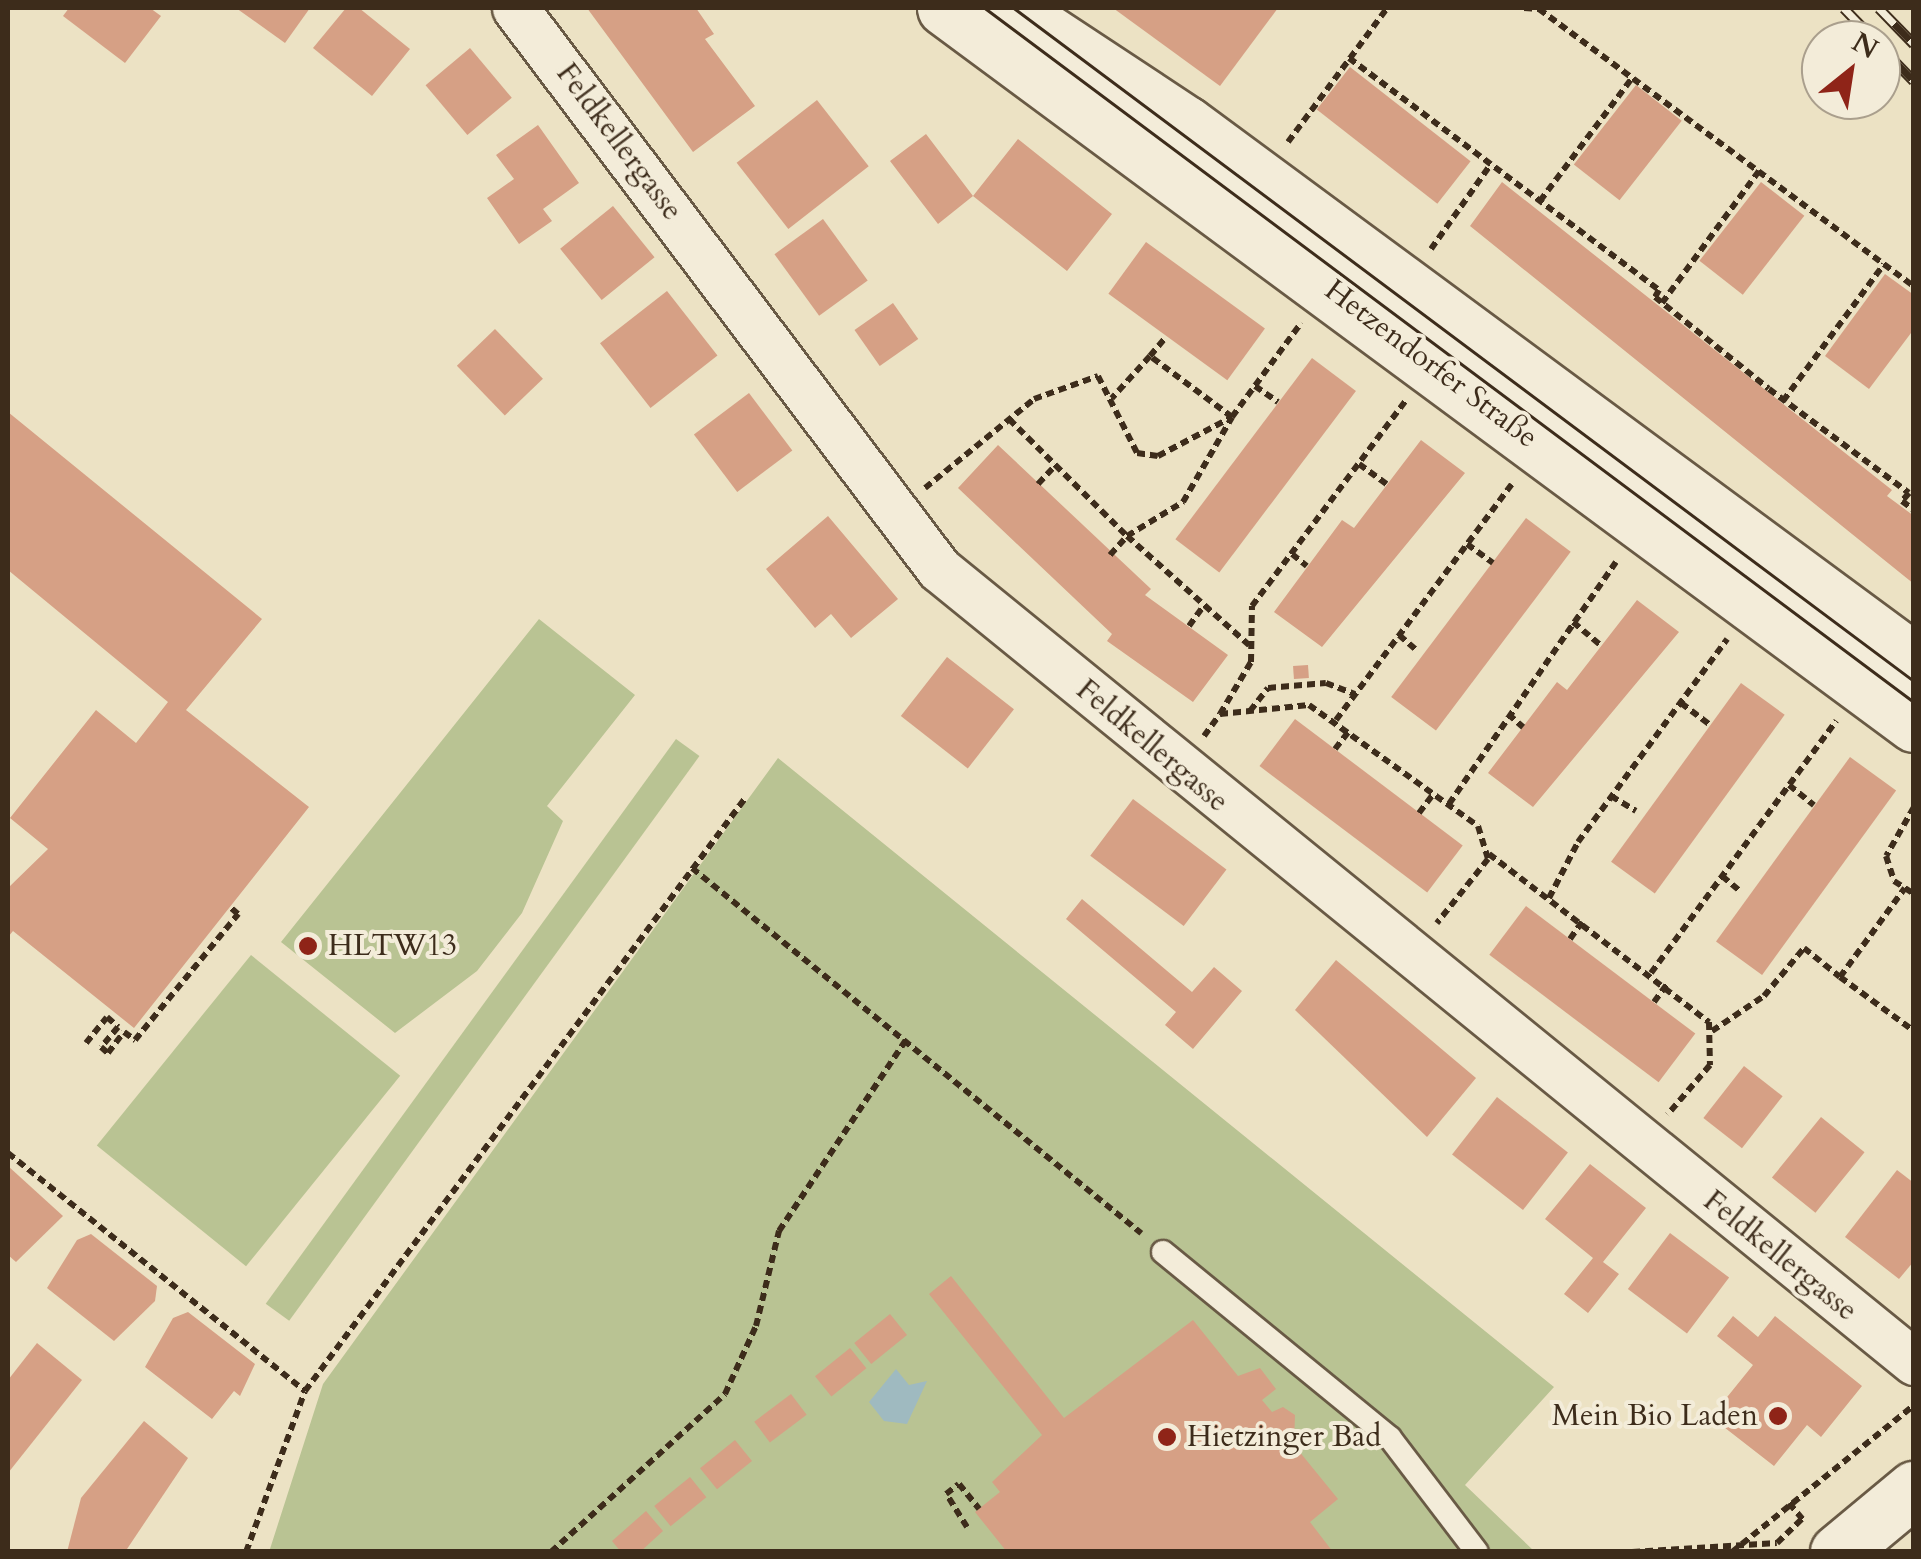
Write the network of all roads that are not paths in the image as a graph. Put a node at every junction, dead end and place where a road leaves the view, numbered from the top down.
1 (515, 8) edge
2 (945, 8) edge
3 (1010, 8) edge
4 (1914, 661) edge
5 (1914, 724) edge
6 (1164, 1252) road end
7 (1914, 1362) edge
8 (1914, 1489) edge
9 (1820, 1535) edge
10 (1478, 1552) edge

1 - 7 street, Feldkellergasse
2 - 5 main road, Hetzendorfer Straße
3 - 4 main road, Hetzendorfer Straße
6 - 10 lane
8 - 9 main road

